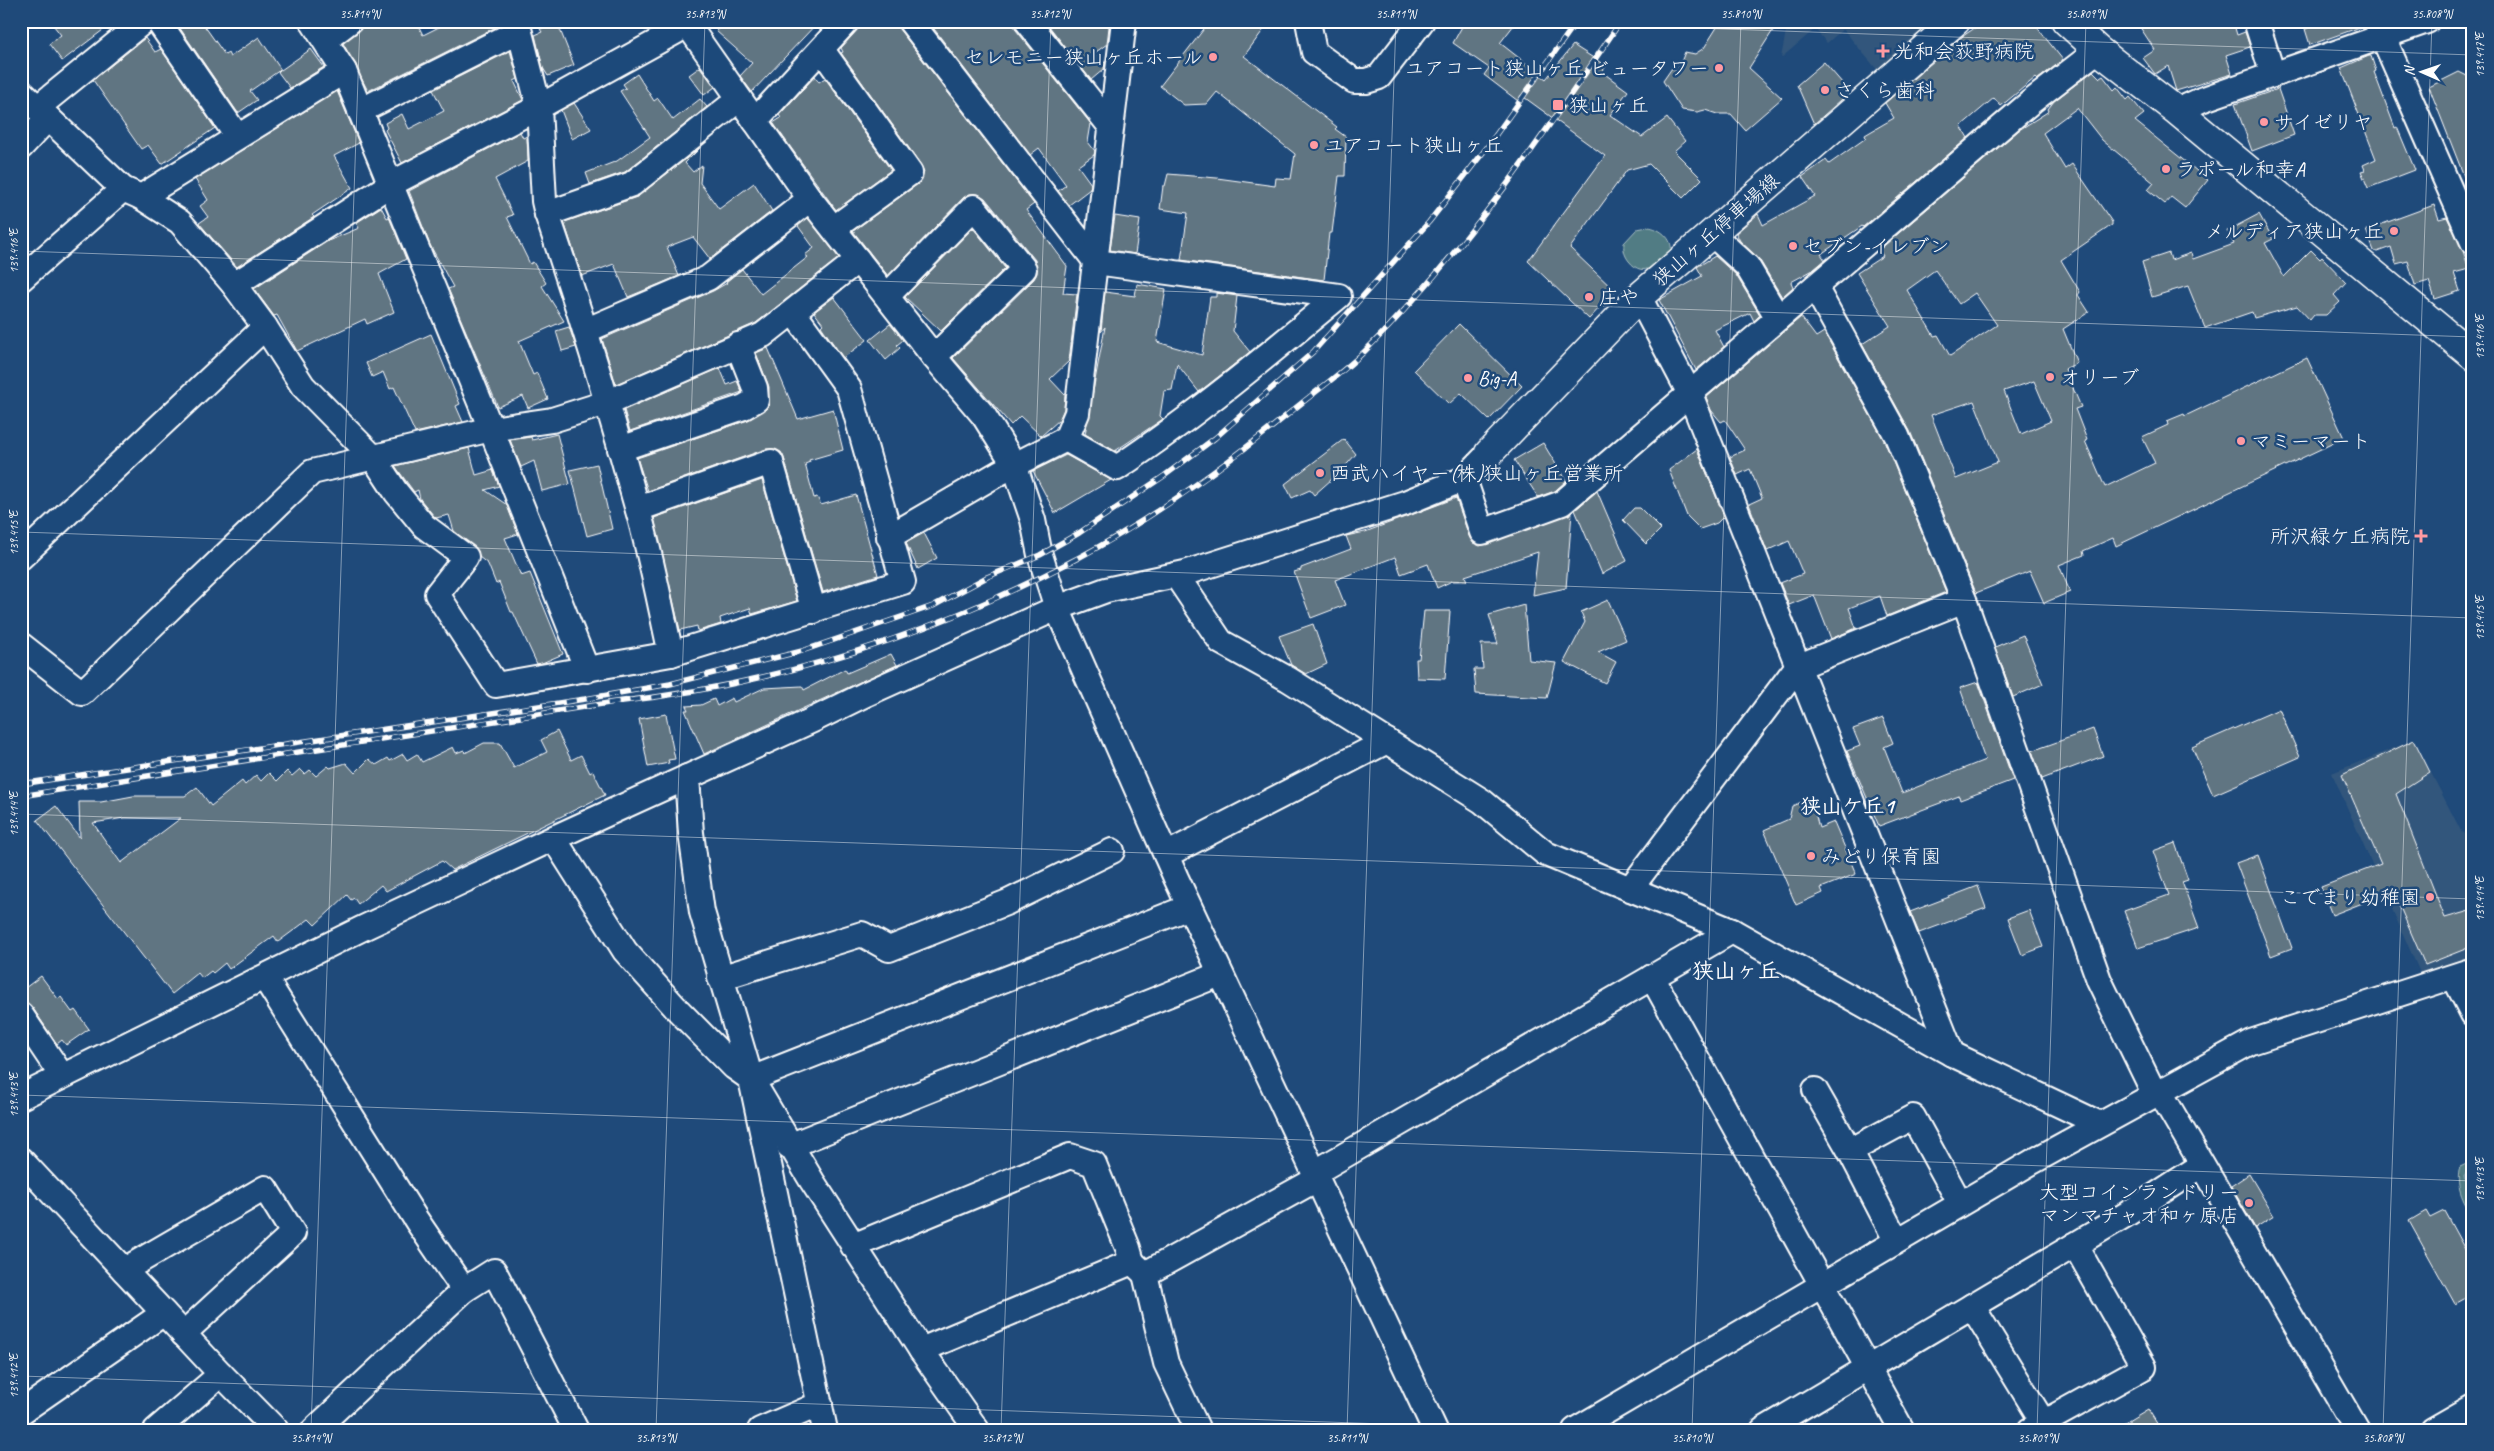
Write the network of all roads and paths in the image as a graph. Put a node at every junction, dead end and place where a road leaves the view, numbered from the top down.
1 (144, 21) edge
2 (158, 21) edge
3 (350, 21) edge
4 (847, 21) edge
5 (910, 21) edge
6 (1027, 21) edge
7 (1124, 21) edge
8 (1308, 21) edge
9 (1422, 21) edge
10 (1956, 21) edge
11 (2066, 21) edge
12 (2256, 21) edge
13 (2427, 21) edge
14 (687, 22) edge
15 (518, 26) edge
16 (2379, 29) edge
17 (318, 31) edge
18 (822, 50) junction
19 (2098, 50) junction
20 (344, 71) junction
21 (2273, 75) junction
22 (740, 99) junction
23 (35, 106) edge
24 (539, 107) junction
25 (360, 111) junction
26 (2177, 111) junction
27 (755, 121) junction
28 (1111, 127) junction
29 (237, 136) junction
30 (21, 147) edge
31 (391, 184) junction
32 (132, 193) junction
33 (810, 199) junction
34 (547, 214) junction
35 (834, 228) junction
36 (1711, 233) junction
37 (2472, 237) edge
38 (858, 260) junction
39 (1096, 262) junction
40 (21, 279) edge
41 (234, 285) junction
42 (1816, 287) junction
43 (887, 296) junction
44 (1639, 297) junction
45 (794, 313) junction
46 (1778, 318) junction
47 (265, 327) junction
48 (587, 330) junction
49 (738, 345) junction
50 (2473, 356) edge
51 (934, 357) junction
52 (1690, 394) junction
53 (606, 403) junction
54 (491, 429) junction
55 (1066, 439) junction
56 (620, 449) junction
57 (1489, 453) joint
58 (373, 458) junction
59 (1014, 464) junction
60 (1464, 479) junction
61 (638, 509) junction
62 (889, 536) junction
63 (21, 557) edge
64 (1176, 575) junction
65 (1964, 600) junction
66 (1057, 608) junction
67 (814, 611) junction
68 (21, 645) edge
69 (671, 654) junction
70 (1797, 667) junction
71 (587, 670) junction
72 (1387, 741) junction
73 (687, 777) junction
74 (556, 837) junction
75 (1112, 851) dead end
76 (1166, 855) junction
77 (1630, 889) junction
78 (1190, 907) junction
79 (1732, 931) junction
80 (2463, 973) edge
81 (1220, 974) junction
82 (1652, 977) junction
83 (265, 978) junction
84 (720, 978) junction
85 (2473, 1014) edge
86 (21, 1016) edge
87 (1952, 1054) junction
88 (62, 1076) junction
89 (751, 1079) junction
90 (1815, 1090) dead end
91 (2157, 1093) junction
92 (21, 1096) edge
93 (2100, 1124) junction
94 (789, 1146) junction
95 (1850, 1152) junction
96 (21, 1160) edge
97 (2202, 1165) junction
98 (1316, 1176) junction
99 (1960, 1203) junction
100 (1896, 1240) junction
101 (2075, 1245) junction
102 (853, 1246) junction
103 (1139, 1268) junction
104 (124, 1270) junction
105 (1821, 1283) junction
106 (464, 1290) junction
107 (1972, 1306) junction
108 (164, 1313) junction
109 (183, 1334) junction
110 (921, 1350) junction
111 (1868, 1368) junction
112 (221, 1374) junction
113 (820, 1404) junction
114 (2473, 1407) edge
115 (21, 1412) edge
116 (2037, 1426) edge
117 (156, 1430) edge
118 (276, 1430) edge
119 (314, 1430) edge
120 (576, 1430) edge
121 (760, 1430) edge
122 (825, 1430) edge
123 (976, 1430) edge
124 (1198, 1430) edge
125 (1435, 1430) edge
126 (1575, 1430) edge
127 (1763, 1430) edge
128 (1902, 1430) edge
129 (2357, 1430) edge
130 (2432, 1430) edge

1 - 23 street
2 - 29 street
3 - 17 street
4 - 18 street
5 - 39 street
6 - 28 street
7 - 28 street
8 - 9 street
10 - 36 main road, 狭山ヶ丘停車場線
11 - 19 main road
12 - 21 street
13 - 16 street
14 - 22 street
14 - 24 street
15 - 24 street
15 - 25 street
16 - 21 street
16 - 37 street
17 - 20 street
18 - 27 street
18 - 35 street
19 - 26 main road
19 - 42 street
20 - 25 street
20 - 29 street
21 - 26 street
22 - 27 street
22 - 34 street
23 - 30 street
23 - 32 street
24 - 31 street
24 - 34 street
25 - 31 street
26 - 50 main road
27 - 33 street
28 - 39 street
29 - 32 street
31 - 41 street
31 - 54 street
32 - 40 street
32 - 41 street
33 - 35 street
33 - 48 street
34 - 48 street
35 - 38 street
36 - 44 main road, 狭山ヶ丘停車場線
36 - 46 street
38 - 43 street
38 - 45 street
39 - 55 street
39 - 55 street
41 - 47 street
42 - 46 street
42 - 65 street
43 - 51 street
43 - 51 street
44 - 52 street
44 - 57 main road, 狭山ヶ丘停車場線
45 - 49 street
45 - 62 street
46 - 52 street
47 - 58 street
47 - 63 street
48 - 53 street
49 - 53 street
49 - 56 street
51 - 59 street
52 - 60 street
52 - 70 street
53 - 54 street
53 - 56 street
54 - 58 street
54 - 71 street
55 - 59 street
56 - 61 street
57 - 60 street
58 - 68 street
58 - 71 street
59 - 62 street
59 - 66 street
60 - 64 street
61 - 67 street
61 - 69 street
62 - 67 street
64 - 66 street
64 - 72 street
65 - 70 street
65 - 91 street
66 - 73 street
66 - 76 street
67 - 69 street
69 - 71 street
70 - 77 street
70 - 87 street
72 - 76 street
72 - 77 street
73 - 74 street
73 - 84 street
74 - 83 street
74 - 89 street
75 - 84 street
76 - 78 street
77 - 79 street
78 - 81 street
78 - 89 street
79 - 82 street
79 - 87 street
80 - 85 street
80 - 91 street
81 - 94 street
81 - 98 street
82 - 98 street
82 - 105 street
83 - 88 street
83 - 106 street
84 - 89 street
86 - 88 street
87 - 93 street
88 - 92 street
89 - 94 street
89 - 113 street
90 - 95 street
91 - 93 street
91 - 97 street
93 - 99 street
94 - 102 street
95 - 99 street
95 - 100 street
96 - 104 street
97 - 101 street
97 - 129 street
98 - 103 street
98 - 125 street
99 - 100 street
100 - 105 street
101 - 107 street
101 - 116 street
102 - 103 street
102 - 110 street
103 - 110 street
103 - 124 street
104 - 108 street
104 - 109 street
105 - 111 street
105 - 126 street
106 - 119 street
106 - 120 street
107 - 111 street
107 - 116 street
108 - 109 street
108 - 115 street
109 - 112 street
110 - 123 street
111 - 127 street
111 - 128 street
112 - 117 street
112 - 118 street
113 - 121 street
113 - 122 street
114 - 130 street

